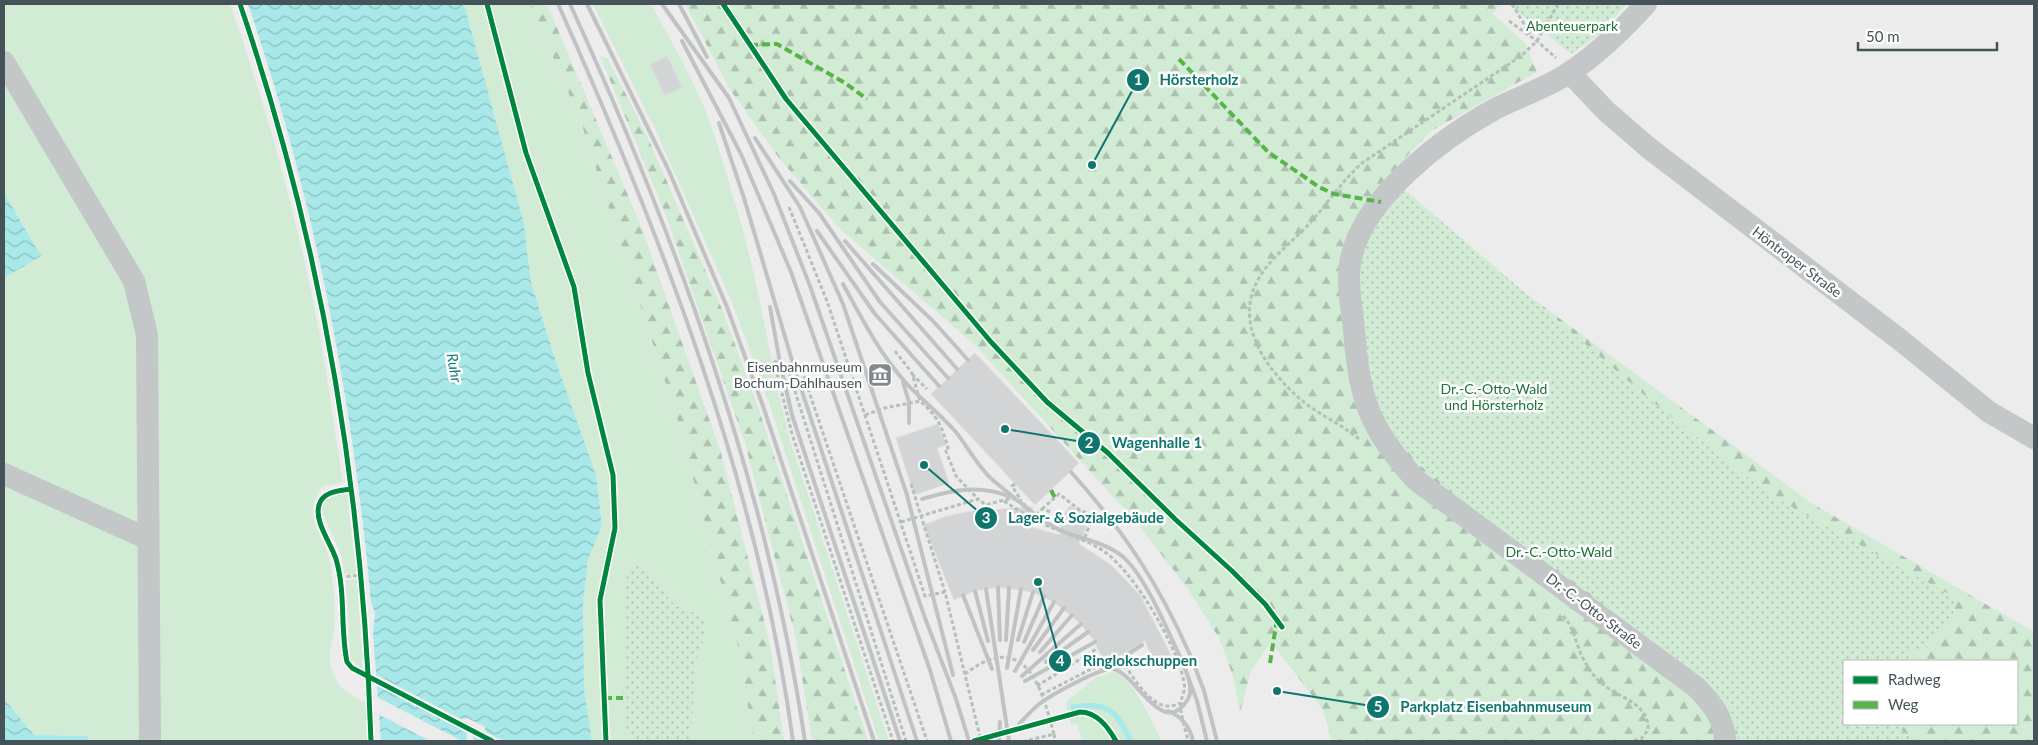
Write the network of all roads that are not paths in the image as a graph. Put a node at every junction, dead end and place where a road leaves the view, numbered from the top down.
1 (1646, 4) edge
2 (4, 62) edge
3 (1570, 73) junction
4 (2034, 438) edge
5 (4, 474) edge
6 (148, 539) junction
7 (150, 741) edge
8 (1725, 741) edge

1 - 3 street, Dr.-C.-Otto-Straße
2 - 6 street
3 - 4 street, Höntroper Straße
3 - 8 street, Dr.-C.-Otto-Straße
5 - 6 street
6 - 7 street

